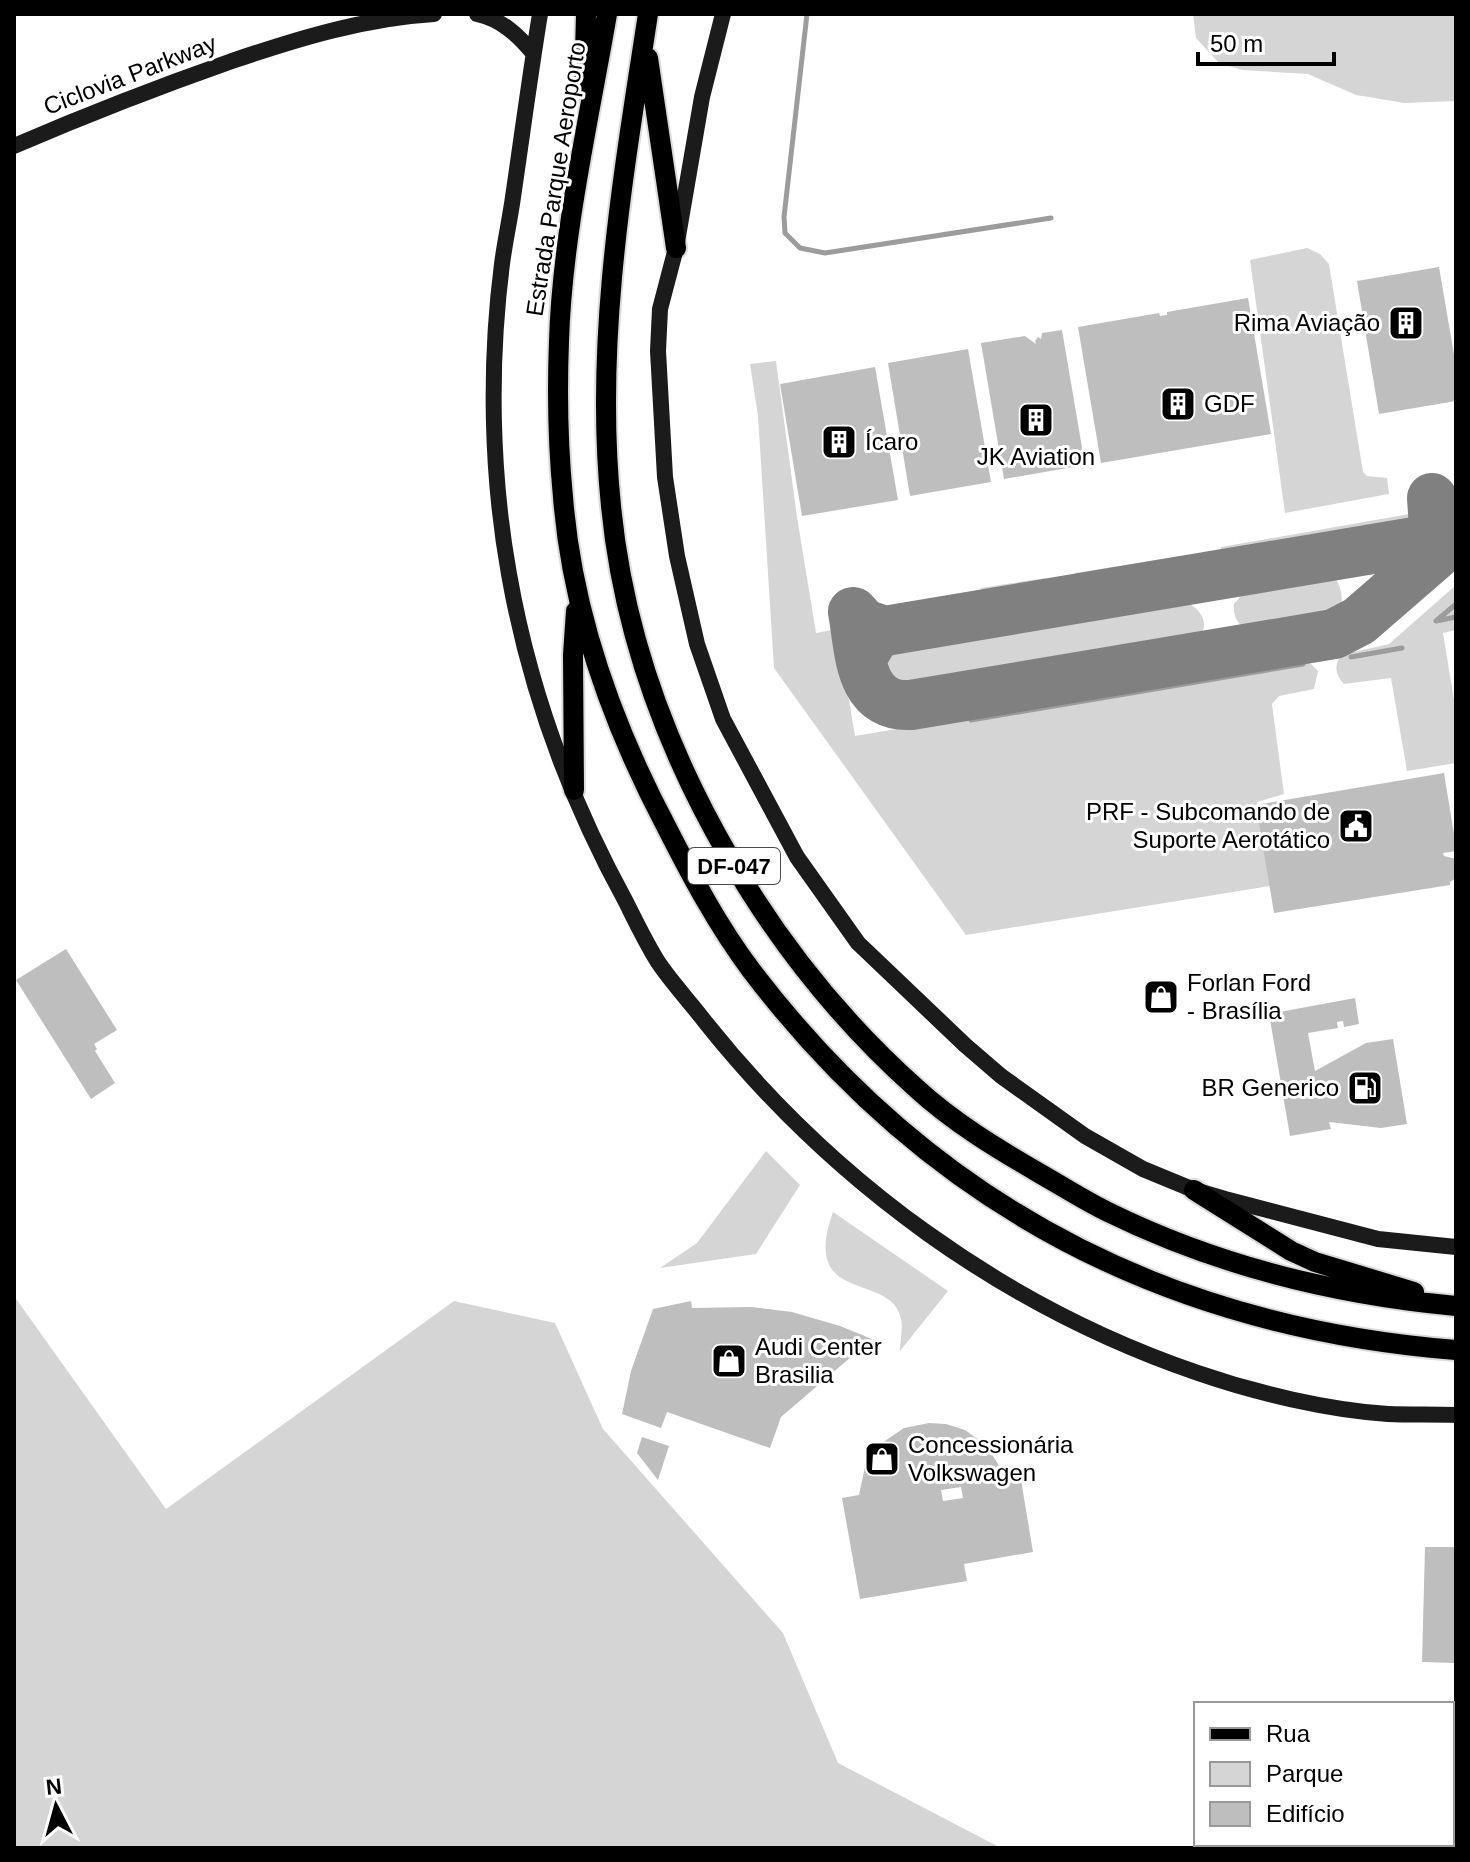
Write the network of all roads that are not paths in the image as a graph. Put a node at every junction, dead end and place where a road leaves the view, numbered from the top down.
1 (434, 14) edge
2 (477, 14) edge
3 (540, 14) edge
4 (586, 14) edge
5 (607, 14) edge
6 (648, 14) edge
7 (723, 14) edge
8 (404, 15) edge
9 (644, 36) junction
10 (533, 53) junction
11 (14, 146) edge
12 (581, 164) junction
13 (676, 248) junction
14 (577, 587) junction
15 (574, 790) junction
16 (1194, 1190) junction
17 (1456, 1247) edge
18 (1456, 1305) edge
19 (1456, 1350) edge
20 (1456, 1415) edge

1 - 8 street, Ciclovia Parkway
2 - 10 street
3 - 10 street
4 - 12 main road
5 - 12 main road, Estrada Parque Aeroporto / DF-047
6 - 9 main road, DF-047
7 - 13 street
8 - 11 street, Ciclovia Parkway
9 - 13 main road
9 - 18 main road, DF-047
10 - 15 street
12 - 14 main road, Estrada Parque Aeroporto / DF-047
13 - 16 street
14 - 15 main road
14 - 19 main road, Estrada Parque Aeroporto / DF-047
15 - 20 street
16 - 17 street
16 - 18 main road

